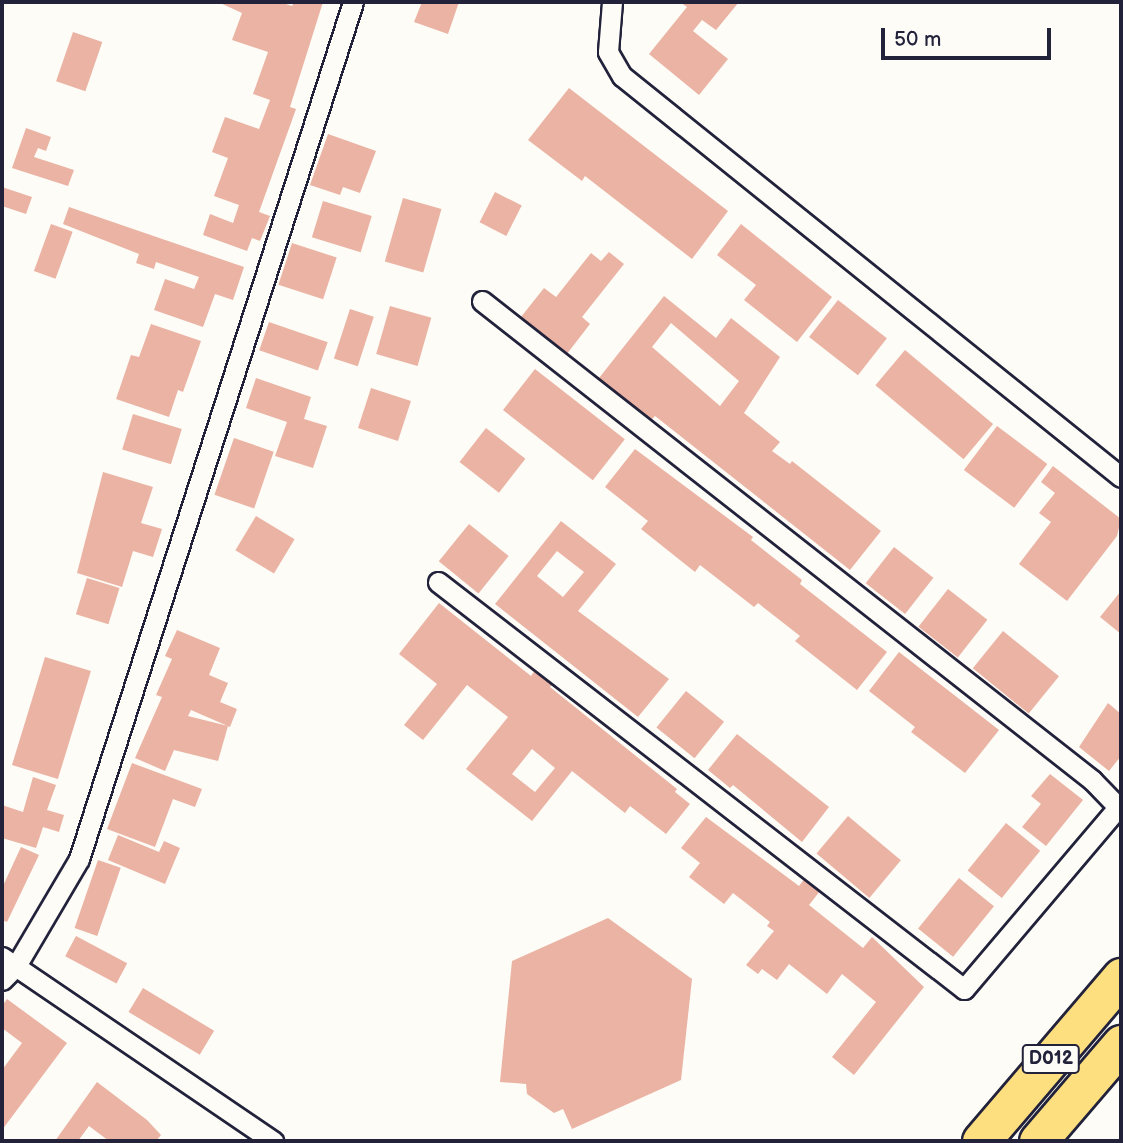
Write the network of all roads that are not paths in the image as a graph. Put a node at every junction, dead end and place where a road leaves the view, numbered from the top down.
1 (353, 2) edge
2 (612, 2) edge
3 (482, 301) dead end
4 (1121, 477) edge
5 (438, 582) dead end
6 (1120, 807) edge
7 (6, 967) edge
8 (1121, 977) edge
9 (1121, 1044) edge
10 (273, 1141) edge
11 (981, 1141) edge
12 (1038, 1141) edge

1 - 7 street
2 - 4 street
3 - 6 street
5 - 6 street
7 - 10 street
8 - 11 highway, D012
9 - 12 highway, D012

